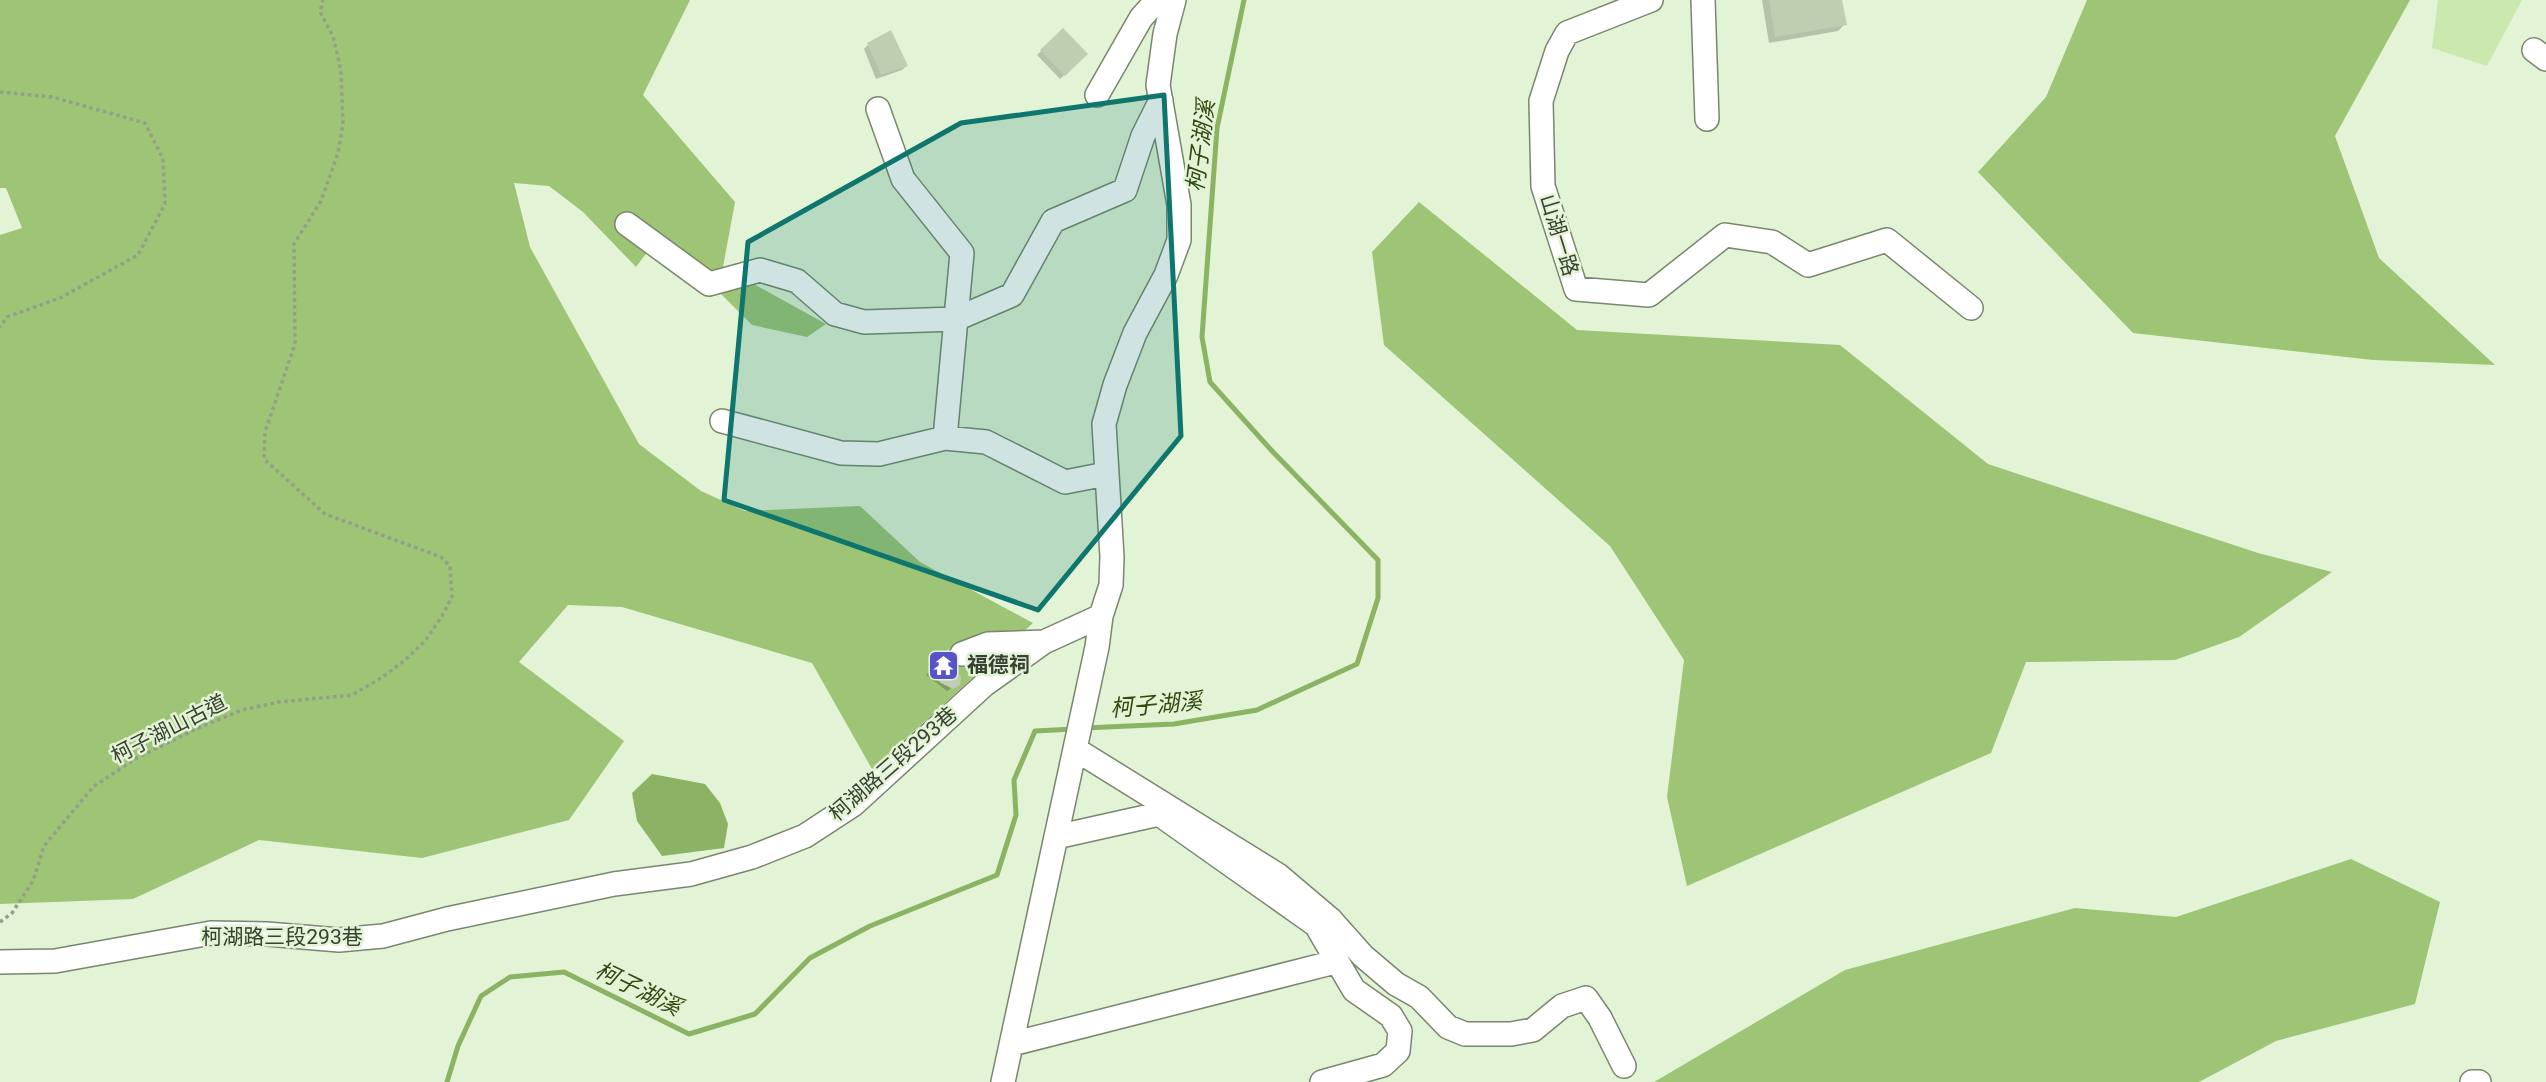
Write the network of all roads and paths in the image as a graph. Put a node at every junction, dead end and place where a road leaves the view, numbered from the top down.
1 (323, 0) edge
2 (1157, 0) edge
3 (1174, 0) edge
4 (1651, 0) edge
5 (1703, 0) edge
6 (0, 92) edge
7 (1097, 94) dead end
8 (1161, 100) junction
9 (878, 109) dead end
10 (1707, 119) dead end
11 (627, 224) dead end
12 (1971, 308) dead end
13 (956, 319) junction
14 (0, 327) edge
15 (722, 421) dead end
16 (945, 438) junction
17 (1106, 474) junction
18 (1101, 616) junction
19 (1044, 642) junction
20 (962, 654) dead end
21 (1075, 749) junction
22 (1056, 837) junction
23 (0, 922) edge
24 (0, 962) edge
25 (1335, 962) junction
26 (1012, 1044) junction
27 (1624, 1066) dead end
28 (1003, 1082) edge
29 (1322, 1082) edge
30 (2472, 1082) edge
31 (2479, 1082) edge

1 - 23 path, 柯子湖山古道
2 - 7 street
3 - 8 street
4 - 12 street, 山湖一路
5 - 10 street
6 - 14 path
8 - 13 street
8 - 17 street
9 - 13 street
11 - 13 street
13 - 16 street
15 - 16 street
16 - 17 street
17 - 18 street
18 - 19 street, 柯湖路三段293巷
18 - 21 street
19 - 20 street
19 - 24 street, 柯湖路三段293巷
21 - 22 street
21 - 27 street
22 - 25 street
22 - 26 street
25 - 26 street
25 - 29 street
26 - 28 street
30 - 31 street

